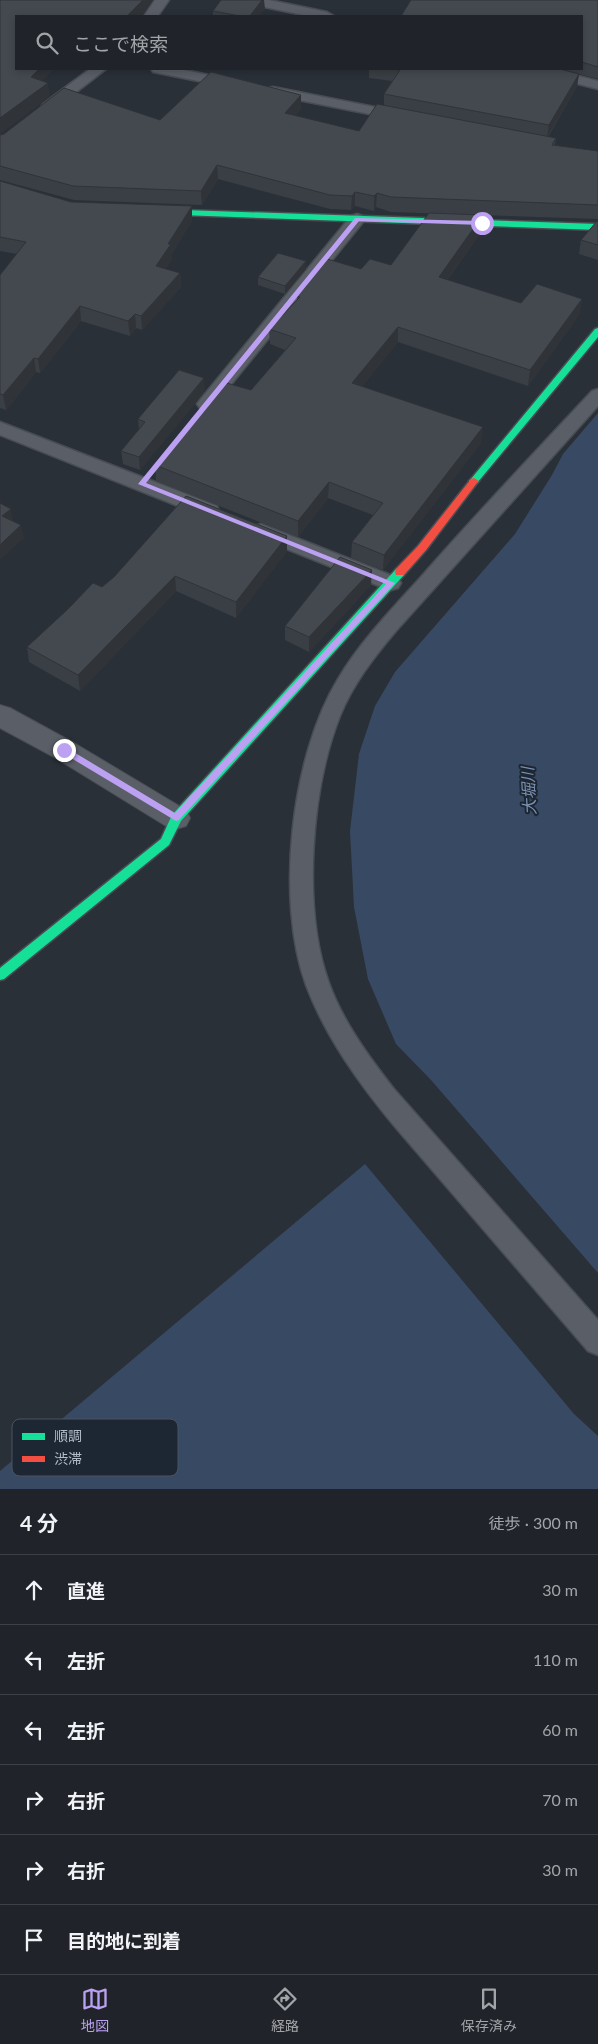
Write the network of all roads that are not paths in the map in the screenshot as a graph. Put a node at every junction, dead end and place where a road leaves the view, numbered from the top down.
1 (162, 0) edge
2 (248, 0) edge
3 (289, 4) edge
4 (152, 15) edge
5 (324, 15) edge
6 (98, 70) edge
7 (163, 70) edge
8 (540, 70) edge
9 (598, 85) edge
10 (40, 113) edge
11 (415, 119) edge
12 (142, 211) edge
13 (357, 219) junction
14 (598, 227) edge
15 (598, 331) edge
16 (598, 395) edge
17 (197, 416) edge
18 (0, 428) edge
19 (154, 469) dead end
20 (141, 484) junction
21 (225, 517) edge
22 (243, 524) edge
23 (391, 583) junction
24 (0, 715) edge
25 (176, 818) junction
26 (0, 976) edge
27 (598, 1341) edge

1 - 4 lane
2 - 3 lane
3 - 5 lane
6 - 10 lane
7 - 11 lane
8 - 9 lane
12 - 13 street
13 - 14 street
13 - 17 lane
15 - 23 street
16 - 27 lane
18 - 20 lane
19 - 20 lane
20 - 21 lane
22 - 23 lane
23 - 25 street
24 - 25 street
25 - 26 street

